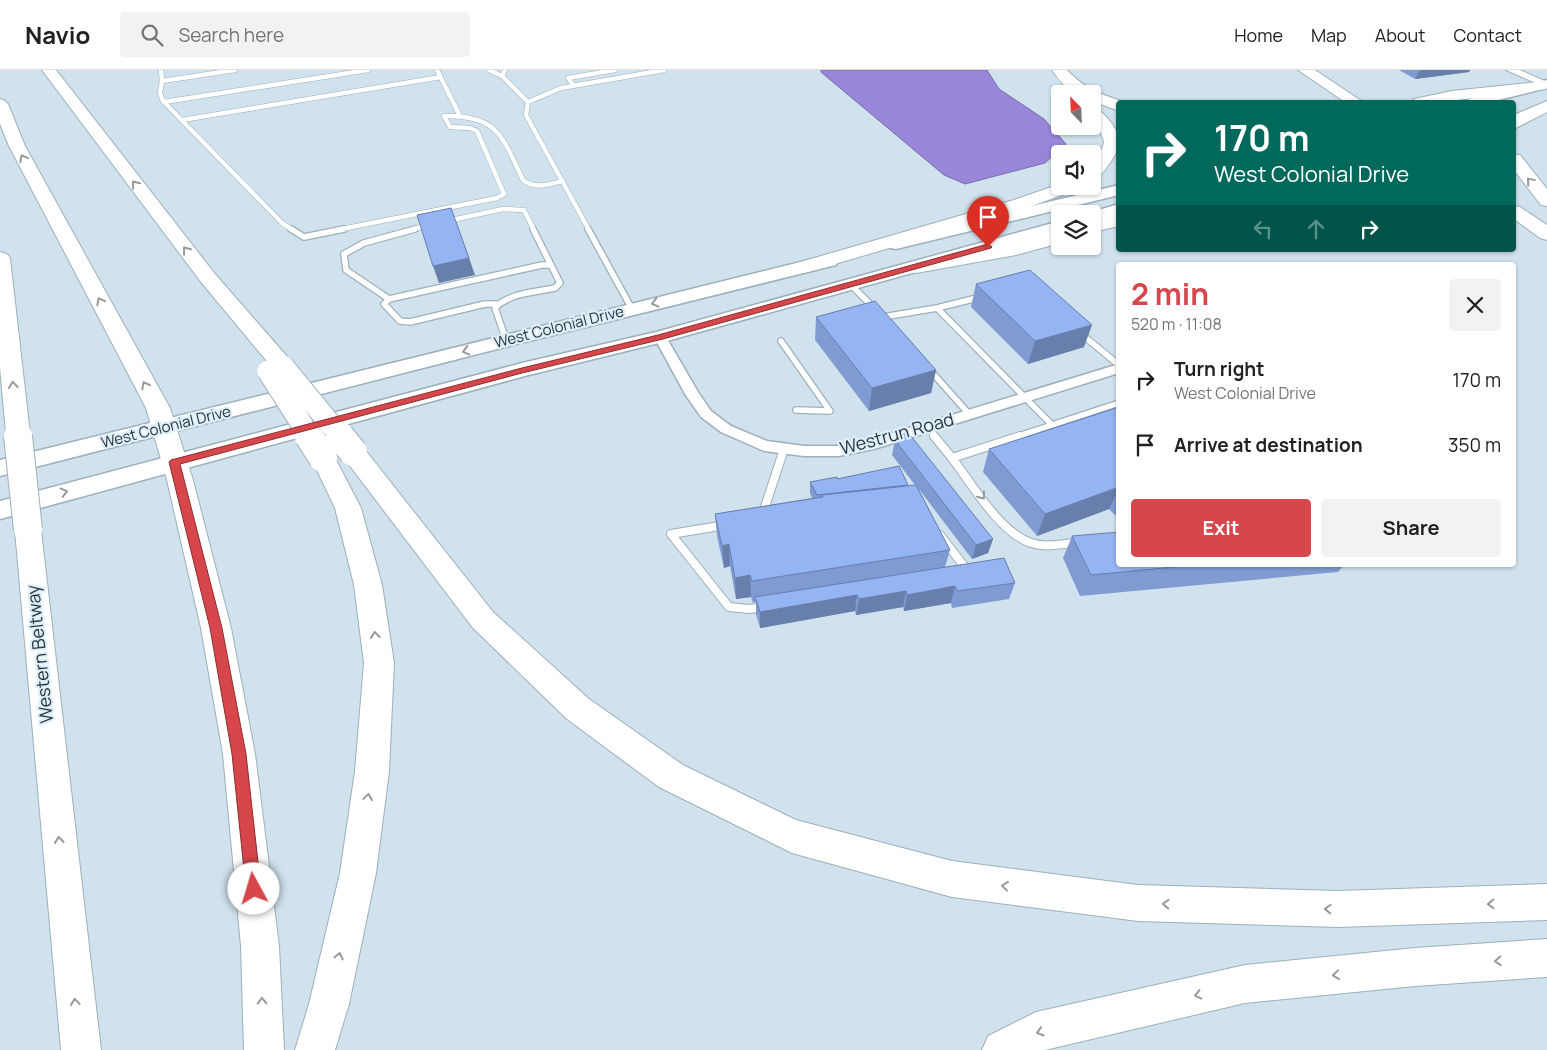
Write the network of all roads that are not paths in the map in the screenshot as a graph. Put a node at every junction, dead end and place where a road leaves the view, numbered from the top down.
1 (49, 70) edge
2 (161, 70) edge
3 (235, 70) edge
4 (368, 70) edge
5 (437, 70) edge
6 (489, 70) edge
7 (505, 70) edge
8 (615, 70) edge
9 (628, 70) edge
10 (664, 70) edge
11 (1049, 70) edge
12 (1059, 70) edge
13 (1295, 70) edge
14 (1305, 70) edge
15 (1511, 70) edge
16 (502, 76) junction
17 (633, 76) junction
18 (441, 77) junction
19 (162, 81) junction
20 (1062, 85) edge
21 (1074, 85) edge
22 (1546, 85) edge
23 (574, 86) junction
24 (1101, 99) edge
25 (1342, 100) edge
26 (1352, 100) edge
27 (1430, 100) edge
28 (1482, 100) edge
29 (164, 102) junction
30 (528, 102) junction
31 (1547, 102) edge
32 (0, 104) edge
33 (1116, 105) edge
34 (1547, 106) edge
35 (1516, 109) edge
36 (459, 114) junction
37 (1101, 119) edge
38 (182, 120) junction
39 (1516, 122) edge
40 (1516, 162) edge
41 (1101, 163) edge
42 (563, 181) junction
43 (1116, 191) edge
44 (1051, 193) edge
45 (1547, 201) edge
46 (1516, 205) edge
47 (1116, 210) edge
48 (1516, 212) edge
49 (1101, 214) edge
50 (1116, 221) edge
51 (1101, 225) edge
52 (1547, 225) edge
53 (1051, 229) edge
54 (1516, 230) edge
55 (1547, 234) edge
56 (1051, 239) edge
57 (1547, 247) edge
58 (0, 258) edge
59 (551, 266) junction
60 (804, 267) junction
61 (916, 267) junction
62 (851, 285) junction
63 (992, 294) edge
64 (389, 299) junction
65 (497, 304) junction
66 (937, 308) junction
67 (632, 309) junction
68 (883, 317) junction
69 (890, 325) edge
70 (1072, 325) edge
71 (660, 337) junction
72 (506, 340) junction
73 (781, 342) dead end
74 (923, 362) edge
75 (1116, 364) edge
76 (1116, 368) edge
77 (522, 370) junction
78 (1025, 397) junction
79 (1116, 404) edge
80 (796, 410) dead end
81 (969, 414) junction
82 (1052, 425) junction
83 (931, 426) junction
84 (164, 428) junction
85 (784, 449) junction
86 (338, 455) junction
87 (952, 458) junction
88 (174, 462) junction
89 (0, 468) edge
90 (0, 510) edge
91 (771, 518) edge
92 (734, 523) edge
93 (933, 525) edge
94 (1084, 541) edge
95 (959, 575) edge
96 (778, 604) edge
97 (1543, 902) edge
98 (1547, 958) edge
99 (81, 1050) edge
100 (264, 1050) edge
101 (315, 1050) edge
102 (1002, 1050) edge

86 -> 1 highway, bridge
2 - 19 lane
3 - 19 lane
4 - 29 lane
5 - 18 lane
6 - 16 lane
7 - 16 lane
8 - 23 lane
9 - 17 lane
10 - 17 lane
11 - 20 highway
12 - 21 highway
13 - 25 highway
14 - 26 highway
15 - 22 street
16 - 30 lane
17 - 23 lane
18 - 36 lane
18 - 38 lane
19 - 29 lane
22 - 27 highway
22 - 28 highway
23 - 30 lane
24 - 33 highway
29 - 38 lane
30 - 42 lane
31 - 35 highway
84 -> 32 highway
34 - 39 highway
36 - 38 lane
36 - 42 lane
37 - 41 highway
45 -> 40 highway
42 - 67 lane
43 - 60 highway, West Colonial Drive
44 - 60 highway
46 - 52 highway
47 - 49 highway
48 - 55 highway
50 - 51 highway
53 - 61 highway, West Colonial Drive
54 - 57 highway
56 - 61 highway
99 -> 58 highway, Western Beltway, bridge
59 - 64 lane
59 - 64 lane
59 - 65 lane
60 -> 67 highway, West Colonial Drive
60 - 71 highway
61 - 62 highway, West Colonial Drive
62 - 68 lane
62 - 71 highway, West Colonial Drive
63 - 66 lane
64 - 65 lane
65 - 72 lane
66 - 68 lane
66 - 78 lane
67 - 72 highway, West Colonial Drive
67 - 77 highway
68 - 69 lane
70 - 75 lane
71 - 77 highway, West Colonial Drive
71 - 85 street, Westrun Road
72 -> 84 highway, West Colonial Drive
73 - 80 lane
74 - 81 lane
76 - 78 street, Westrun Road
77 - 88 highway, West Colonial Drive
78 - 81 street, Westrun Road
78 - 82 lane
79 - 82 lane
81 - 83 street, Westrun Road
82 - 87 lane
83 - 85 street, Westrun Road
83 - 87 lane
84 - 88 highway
84 - 89 highway, West Colonial Drive
85 - 91 lane
97 -> 86 highway
101 -> 86 highway
87 -> 94 lane
90 -> 88 highway, West Colonial Drive
100 -> 88 highway
92 - 96 lane
93 - 95 lane
98 -> 102 highway

